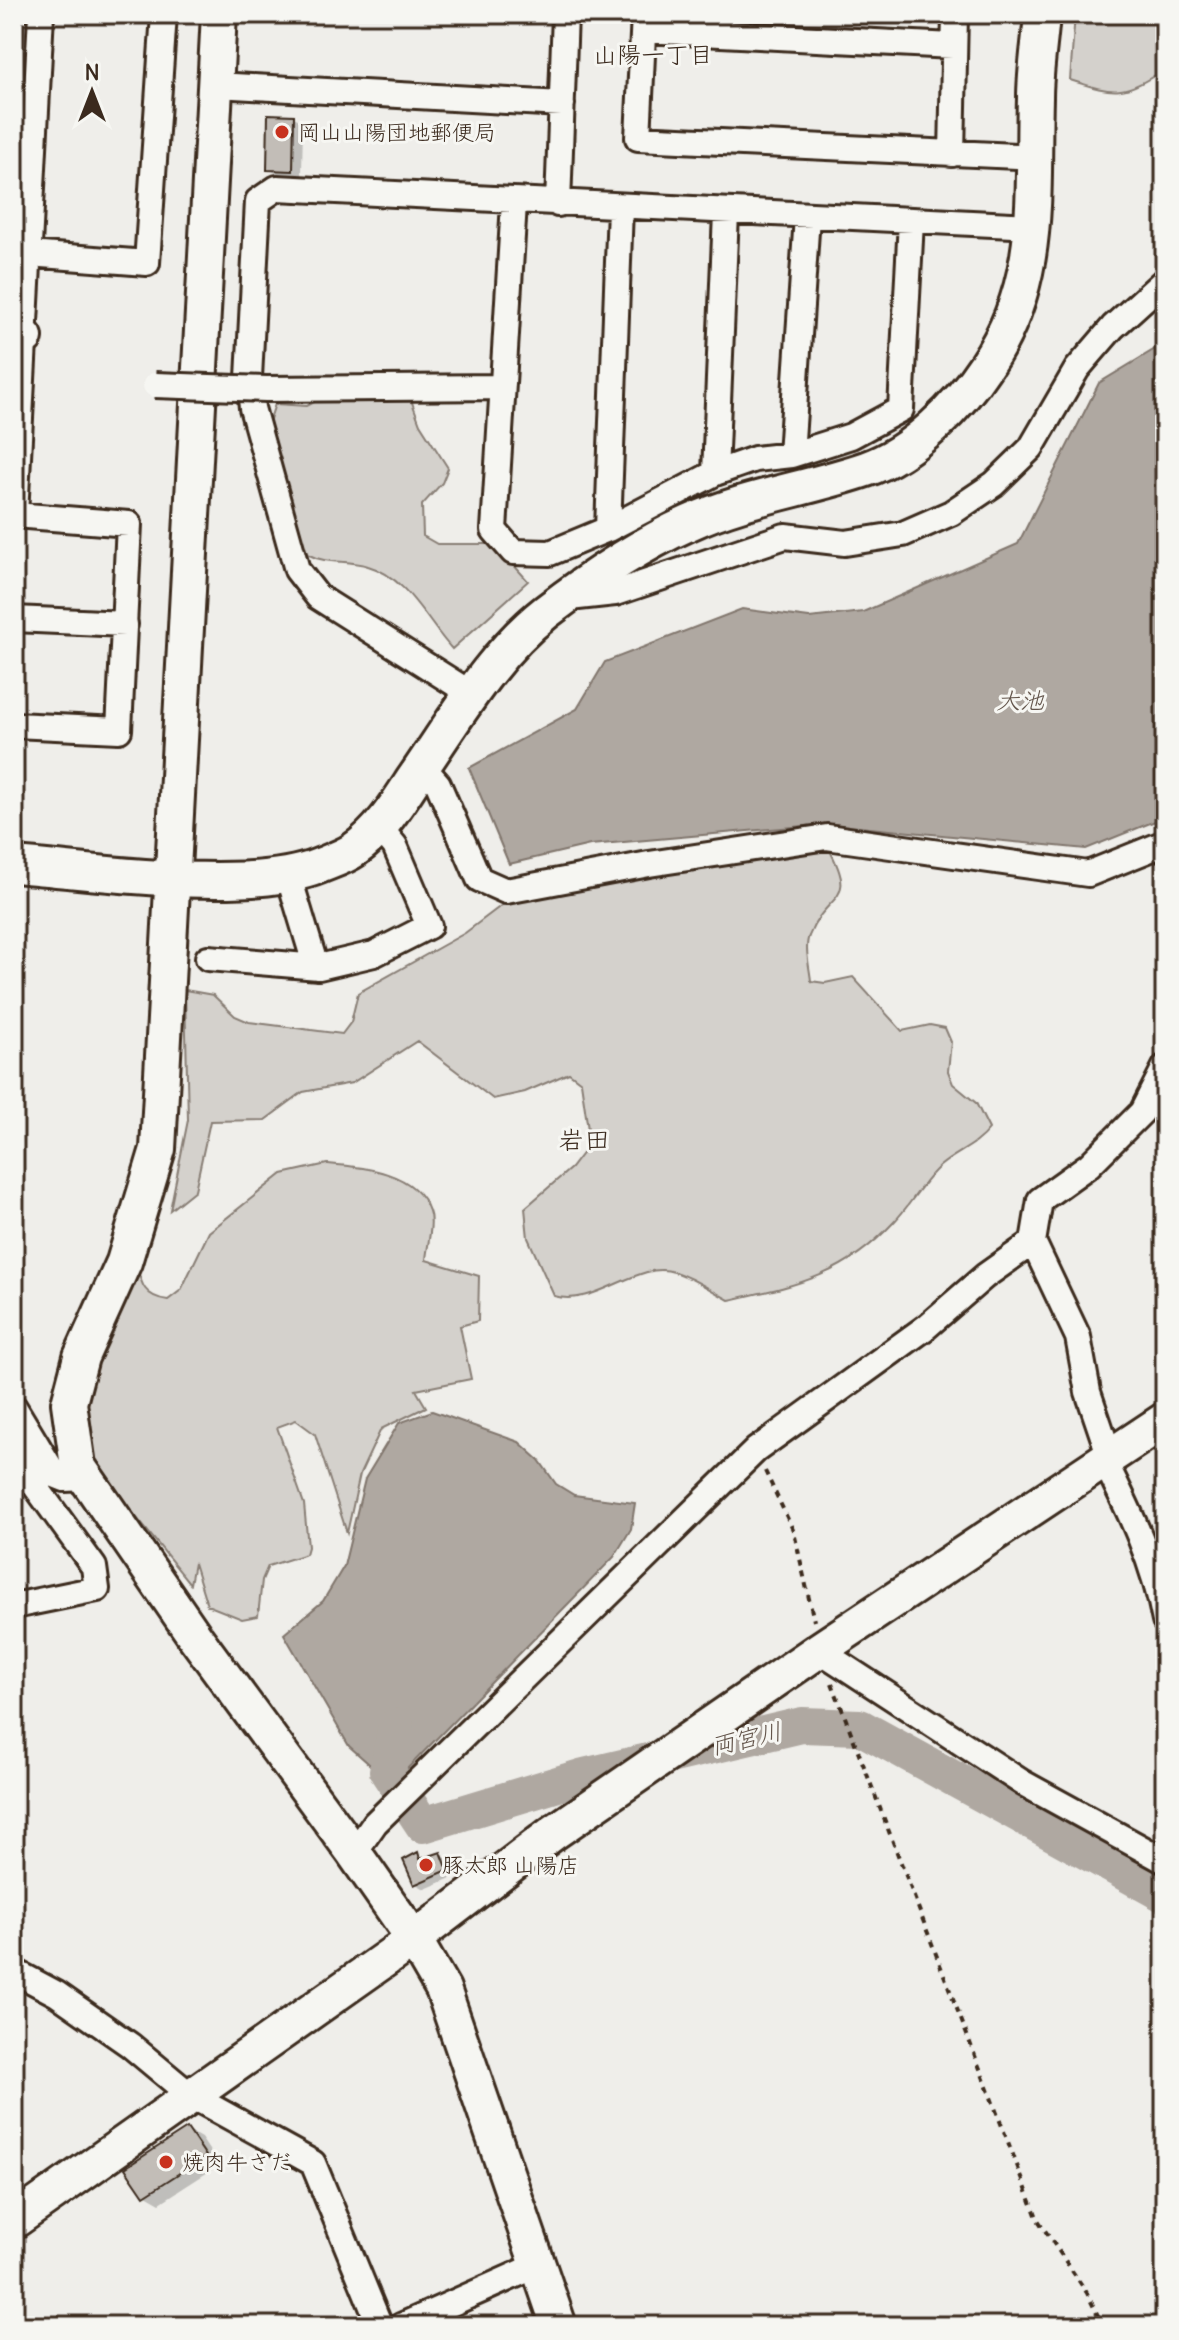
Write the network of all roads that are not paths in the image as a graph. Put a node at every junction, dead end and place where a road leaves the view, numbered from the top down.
1 (41, 14) edge
2 (164, 14) edge
3 (219, 14) edge
4 (565, 14) edge
5 (955, 14) edge
6 (1042, 14) edge
7 (644, 22) edge
8 (953, 46) junction
9 (216, 85) junction
10 (562, 104) junction
11 (952, 154) junction
12 (1037, 157) junction
13 (514, 203) junction
14 (558, 204) junction
15 (620, 208) junction
16 (726, 213) junction
17 (807, 216) junction
18 (911, 221) junction
19 (1032, 226) junction
20 (22, 254) edge
21 (1165, 280) edge
22 (20, 336) edge
23 (155, 385) dead end
24 (501, 387) junction
25 (16, 409) edge
26 (791, 455) junction
27 (715, 473) junction
28 (14, 515) edge
29 (608, 529) junction
30 (566, 599) junction
31 (14, 619) edge
32 (125, 624) junction
33 (473, 695) junction
34 (14, 725) edge
35 (423, 767) junction
36 (380, 828) junction
37 (1165, 843) edge
38 (14, 865) edge
39 (288, 874) junction
40 (175, 878) junction
41 (208, 958) dead end
42 (316, 967) junction
43 (1165, 1067) edge
44 (1033, 1242) junction
45 (14, 1407) edge
46 (1165, 1420) edge
47 (14, 1436) edge
48 (1107, 1459) junction
49 (86, 1478) junction
50 (14, 1606) edge
51 (1165, 1621) edge
52 (819, 1650) junction
53 (354, 1853) junction
54 (1165, 1861) edge
55 (414, 1939) junction
56 (14, 1971) edge
57 (190, 2095) junction
58 (14, 2221) edge
59 (538, 2265) junction
60 (380, 2326) edge
61 (401, 2326) edge
62 (559, 2326) edge

1 - 20 street
2 - 20 street
3 - 9 street
4 - 10 street
5 - 8 street
6 - 12 street
7 - 8 street
7 - 11 street
8 - 11 street
9 - 10 street
9 - 40 street
10 - 14 street
11 - 12 street
12 - 19 street
13 - 14 street
13 - 24 street
13 - 33 street
14 - 15 street
15 - 16 street
15 - 29 street
16 - 17 street
16 - 27 street
17 - 18 street
17 - 26 street
18 - 19 street
18 - 26 street
19 - 30 street
20 - 22 street
21 - 30 street
22 - 25 street
23 - 24 street, bridge
24 - 29 street
25 - 28 street
26 - 27 street
27 - 29 street
28 - 32 street
30 - 33 street
31 - 32 street
32 - 34 street
33 - 35 street
35 - 36 street
35 - 37 street
36 - 39 street
36 - 42 street
38 - 40 street
39 - 40 street
39 - 42 street
40 - 49 street
41 - 42 street
43 - 44 street
44 - 48 street
44 - 53 street
45 - 49 street
46 - 48 street
47 - 50 street
48 - 51 street
48 - 52 street
49 - 53 street
52 - 54 street
52 - 55 street
53 - 55 street
55 - 57 street
55 - 59 street
56 - 57 street
57 - 58 street
57 - 60 street
59 - 61 street
59 - 62 street

